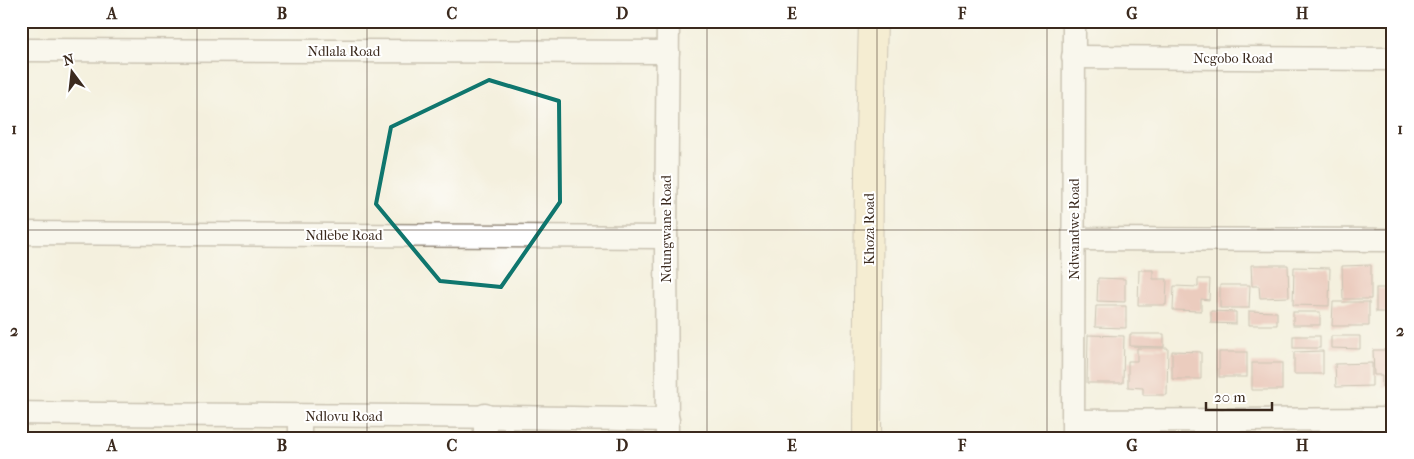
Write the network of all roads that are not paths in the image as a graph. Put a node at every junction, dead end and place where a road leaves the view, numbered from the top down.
1 (668, 21) edge
2 (873, 21) edge
3 (1074, 21) edge
4 (21, 50) edge
5 (668, 52) junction
6 (1073, 57) junction
7 (1393, 59) edge
8 (21, 233) edge
9 (666, 237) junction
10 (1074, 239) junction
11 (1393, 240) edge
12 (21, 413) edge
13 (485, 415) junction
14 (1393, 420) edge
15 (300, 427) edge
16 (1255, 428) edge
17 (667, 429) edge
18 (1073, 429) edge
19 (485, 438) edge
20 (868, 438) edge

1 - 5 street, Ndungwane Road
2 - 20 street, Khoza Road
3 - 6 street, Ndwandwe Road
4 - 5 street, Ndlala Road
5 - 9 street, Ndungwane Road
6 - 7 street, Ncgobo Road
6 - 10 street, Ndwandwe Road
8 - 9 street, Ndlebe Road
9 - 17 street, Ndungwane Road
10 - 11 street
10 - 18 street, Ndwandwe Road
12 - 15 street, Ndlovu Road
13 - 15 street, Ndlovu Road
13 - 17 street, Ndlovu Road
13 - 19 street
14 - 16 street
16 - 18 street

